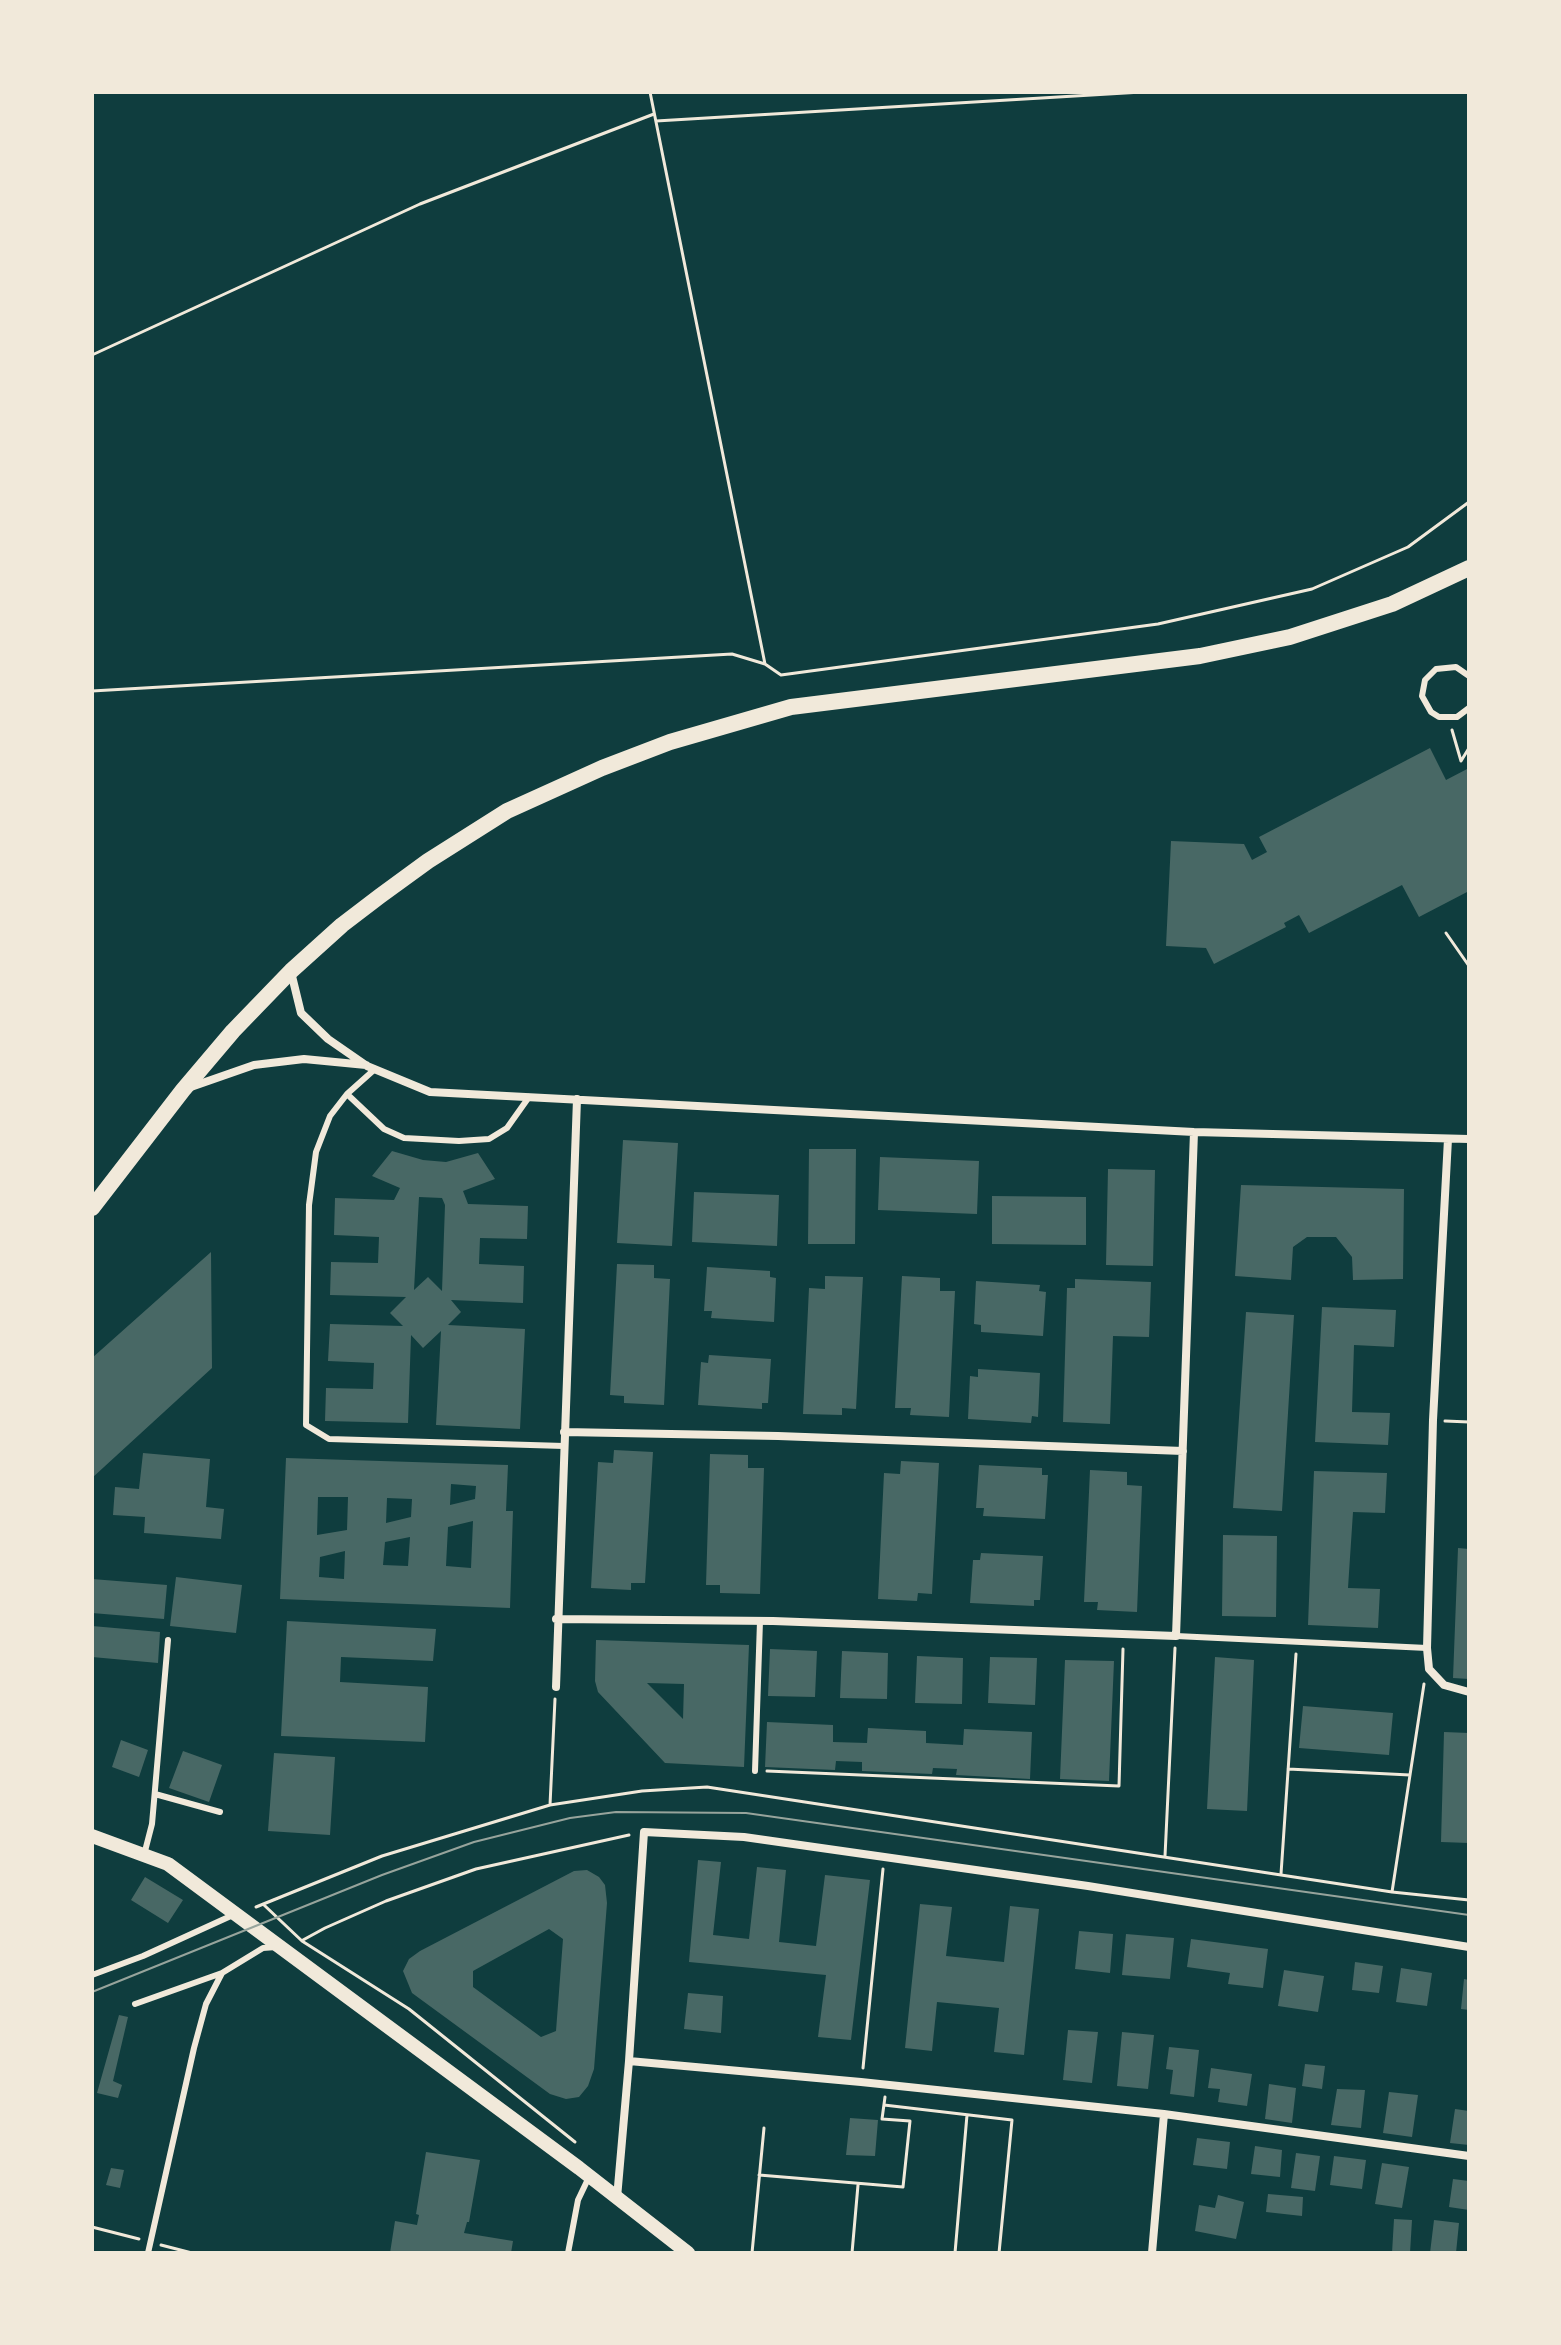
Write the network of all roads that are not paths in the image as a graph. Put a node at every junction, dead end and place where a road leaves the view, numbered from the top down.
1 (1466, 571) edge
2 (1469, 676) edge
3 (1469, 708) edge
4 (291, 971) junction
5 (371, 1067) junction
6 (183, 1090) junction
7 (347, 1094) junction
8 (529, 1097) junction
9 (577, 1099) junction
10 (1194, 1132) junction
11 (1448, 1139) junction
12 (1469, 1139) edge
13 (92, 1208) edge
14 (564, 1432) junction
15 (564, 1446) junction
16 (1183, 1451) junction
17 (556, 1619) junction
18 (760, 1621) junction
19 (1176, 1636) junction
20 (168, 1640) dead end
21 (1427, 1648) junction
22 (556, 1687) road end
23 (1469, 1692) edge
24 (755, 1771) dead end
25 (155, 1794) junction
26 (220, 1812) dead end
27 (92, 1836) edge
28 (144, 1855) junction
29 (237, 1914) junction
30 (280, 1946) junction
31 (1469, 1947) edge
32 (222, 1973) junction
33 (92, 1975) edge
34 (135, 2004) dead end
35 (629, 2061) junction
36 (1164, 2114) junction
37 (1469, 2156) edge
38 (589, 2177) junction
39 (617, 2199) junction
40 (148, 2253) edge
41 (568, 2253) edge
42 (688, 2253) edge
43 (1152, 2253) edge

1 - 4 main road
2 - 3 lane
4 - 5 street
4 - 6 main road
5 - 6 street
5 - 7 lane
5 - 8 street
6 - 13 main road
7 - 8 lane
7 - 15 lane
8 - 9 street
9 - 10 street
9 - 14 street
10 - 11 street
10 - 16 street
11 - 12 street
11 - 21 street
14 - 15 street
14 - 16 street
15 - 17 street
16 - 19 street
17 - 18 street
17 - 22 street
18 - 19 street
18 - 24 lane
19 - 21 lane
20 - 25 lane
21 - 23 street
25 - 26 lane
25 - 28 lane
27 - 28 street
28 - 29 street
29 - 30 street
29 - 33 lane
30 - 32 lane
30 - 38 street
31 - 35 street
32 - 34 lane
32 - 40 lane
35 - 36 street
35 - 39 street
36 - 37 street
36 - 43 street
38 - 39 street
38 - 41 lane
39 - 42 street

